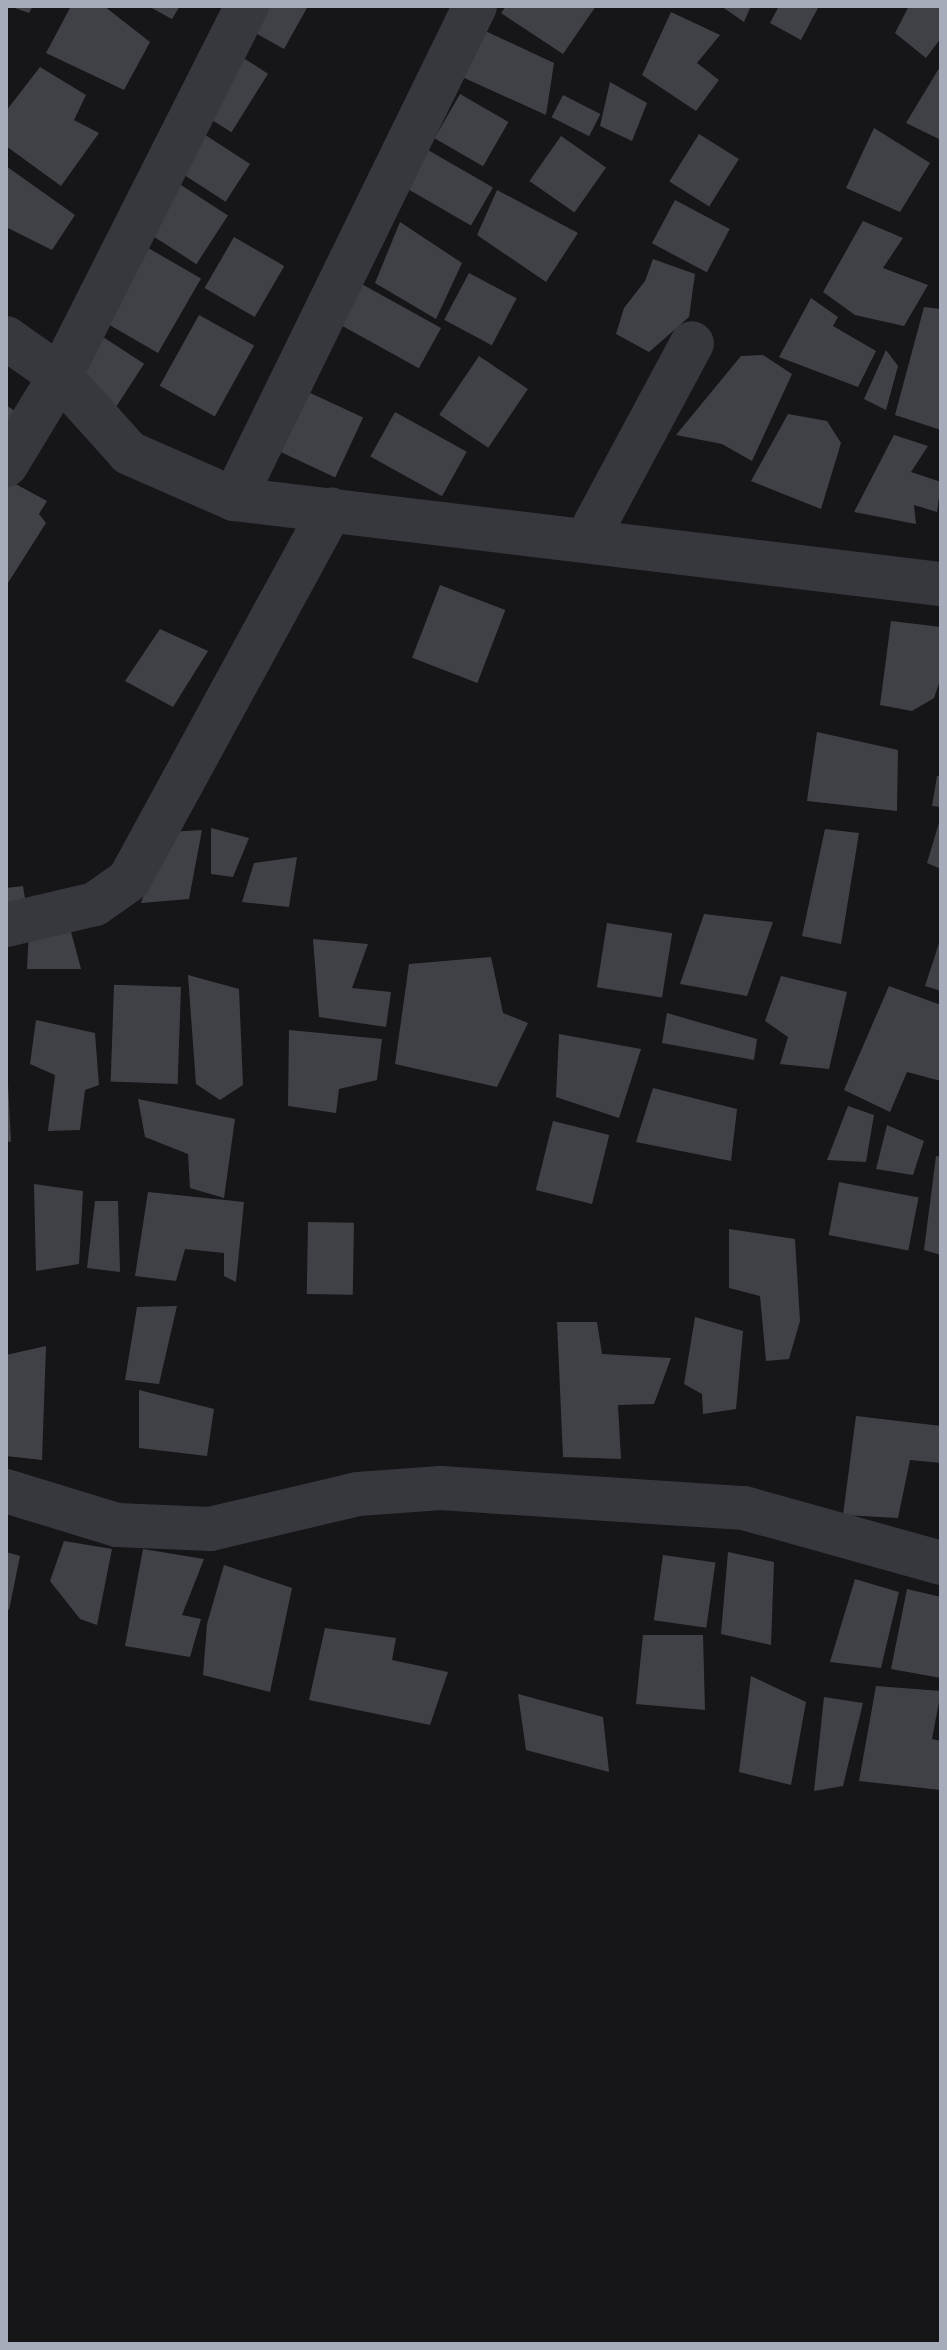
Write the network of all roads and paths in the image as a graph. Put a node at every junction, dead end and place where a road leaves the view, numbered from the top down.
1 (247, 6) edge
2 (475, 6) edge
3 (6, 338) edge
4 (692, 343) dead end
5 (60, 376) junction
6 (6, 465) edge
7 (234, 499) junction
8 (331, 509) junction
9 (587, 539) junction
10 (941, 584) edge
11 (6, 925) edge
12 (6, 1491) edge
13 (941, 1563) edge

1 - 5 street
2 - 7 street
3 - 5 street
4 - 9 street
5 - 6 street
5 - 7 street
7 - 8 street
8 - 9 street
8 - 11 street
9 - 10 street
12 - 13 street

